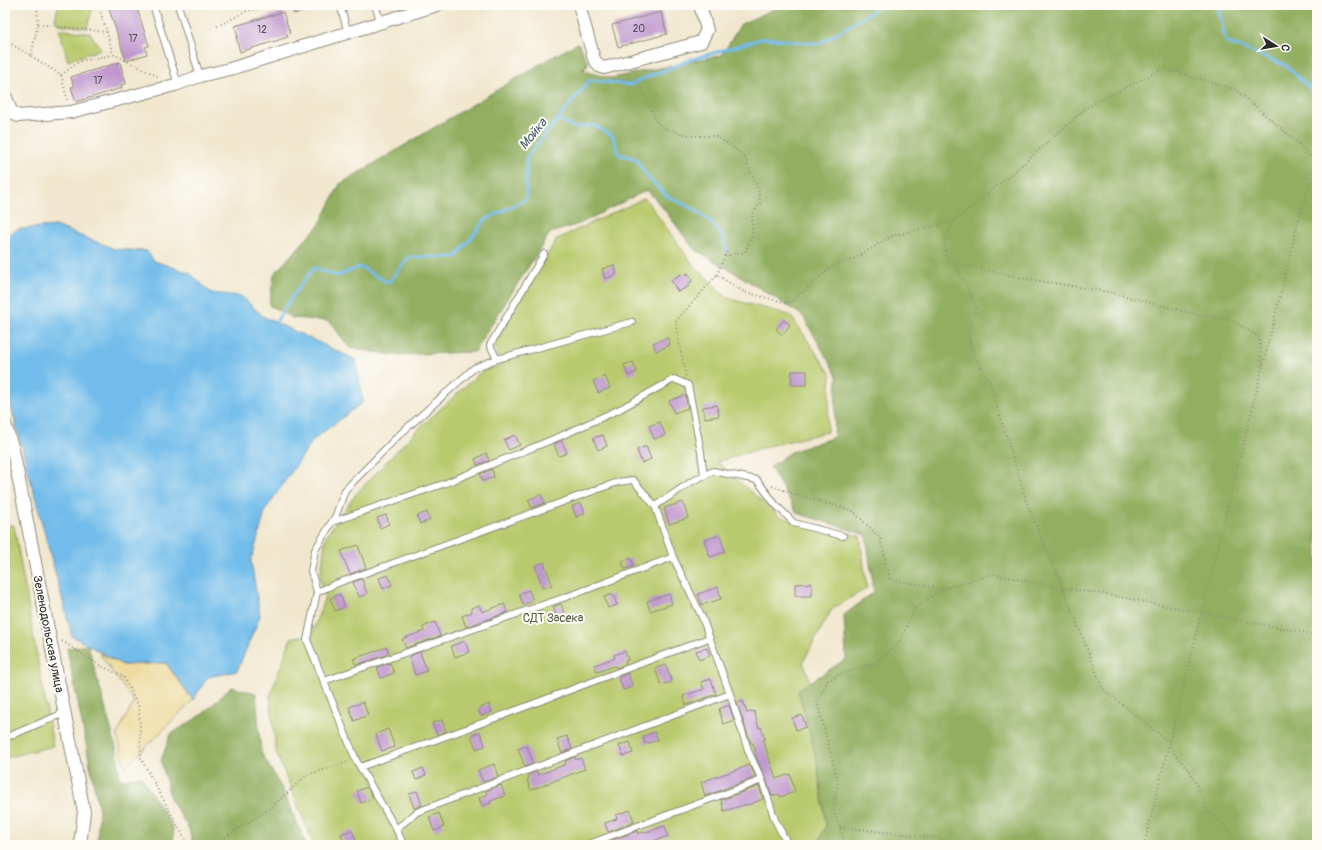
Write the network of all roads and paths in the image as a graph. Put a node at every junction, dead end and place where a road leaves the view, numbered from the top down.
1 (37, 5) edge
2 (98, 5) edge
3 (153, 5) edge
4 (178, 5) edge
5 (245, 5) edge
6 (276, 5) edge
7 (340, 5) edge
8 (375, 5) edge
9 (437, 5) edge
10 (579, 5) edge
11 (700, 5) edge
12 (247, 11) junction
13 (381, 23) junction
14 (38, 24) junction
15 (217, 26) dead end
16 (107, 32) junction
17 (348, 33) junction
18 (5, 40) edge
19 (113, 54) junction
20 (31, 56) junction
21 (594, 59) junction
22 (591, 72) dead end
23 (61, 75) junction
24 (200, 76) junction
25 (610, 78) dead end
26 (176, 85) junction
27 (5, 95) edge
28 (71, 112) junction
29 (1317, 162) edge
30 (954, 221) junction
31 (726, 251) dead end
32 (544, 254) dead end
33 (724, 256) dead end
34 (955, 264) junction
35 (717, 275) junction
36 (632, 322) dead end
37 (497, 359) junction
38 (1262, 365) junction
39 (688, 385) junction
40 (5, 424) edge
41 (704, 476) junction
42 (757, 480) junction
43 (655, 506) junction
44 (332, 522) junction
45 (843, 536) dead end
46 (673, 558) junction
47 (1063, 588) junction
48 (943, 589) junction
49 (317, 592) junction
50 (1201, 613) junction
51 (1317, 635) edge
52 (709, 638) junction
53 (61, 640) dead end
54 (324, 681) junction
55 (730, 694) junction
56 (64, 713) junction
57 (5, 738) edge
58 (1169, 742) junction
59 (356, 760) junction
60 (360, 767) junction
61 (762, 780) junction
62 (840, 827) junction
63 (396, 829) junction
64 (80, 845) edge
65 (186, 845) edge
66 (216, 845) edge
67 (404, 845) edge
68 (586, 845) edge
69 (788, 845) edge
70 (846, 845) edge
71 (967, 845) edge
72 (1144, 845) edge
73 (1238, 845) edge

1 - 14 path
2 - 16 path
3 - 26 lane
4 - 24 lane
5 - 12 path
6 - 12 path
7 - 17 lane
8 - 13 lane
9 - 13 street
10 - 21 street
11 - 21 street
12 - 15 path
13 - 17 street
14 - 16 path
14 - 20 path
16 - 19 path
17 - 24 street
18 - 20 path
19 - 23 path
19 - 26 path
20 - 23 path
21 - 22 path
23 - 28 path
24 - 26 street
25 - 33 path, bridge
26 - 28 street
27 - 28 street
29 - 30 path
29 - 38 path
30 - 34 path
30 - 35 path
31 - 35 path
32 - 37 lane
34 - 38 path
34 - 47 path
35 - 39 path
36 - 37 lane
37 - 44 lane
38 - 50 path
39 - 41 lane
39 - 44 lane
40 - 56 street, Зеленодольская улица
41 - 42 lane
41 - 43 lane
42 - 45 lane
42 - 48 path
43 - 46 lane
43 - 49 lane
44 - 49 lane
46 - 52 lane
46 - 54 lane
47 - 48 path
47 - 50 path
47 - 58 path
48 - 62 path
49 - 54 lane
50 - 51 path
50 - 58 path
52 - 55 lane
52 - 60 lane
53 - 65 path
54 - 59 lane
55 - 61 lane
55 - 63 lane
56 - 57 lane
56 - 64 street, Зеленодольская улица
58 - 72 path
58 - 73 path
59 - 60 lane
59 - 66 path
60 - 63 lane
61 - 68 lane
61 - 69 lane
62 - 70 path
62 - 71 path
63 - 67 lane

